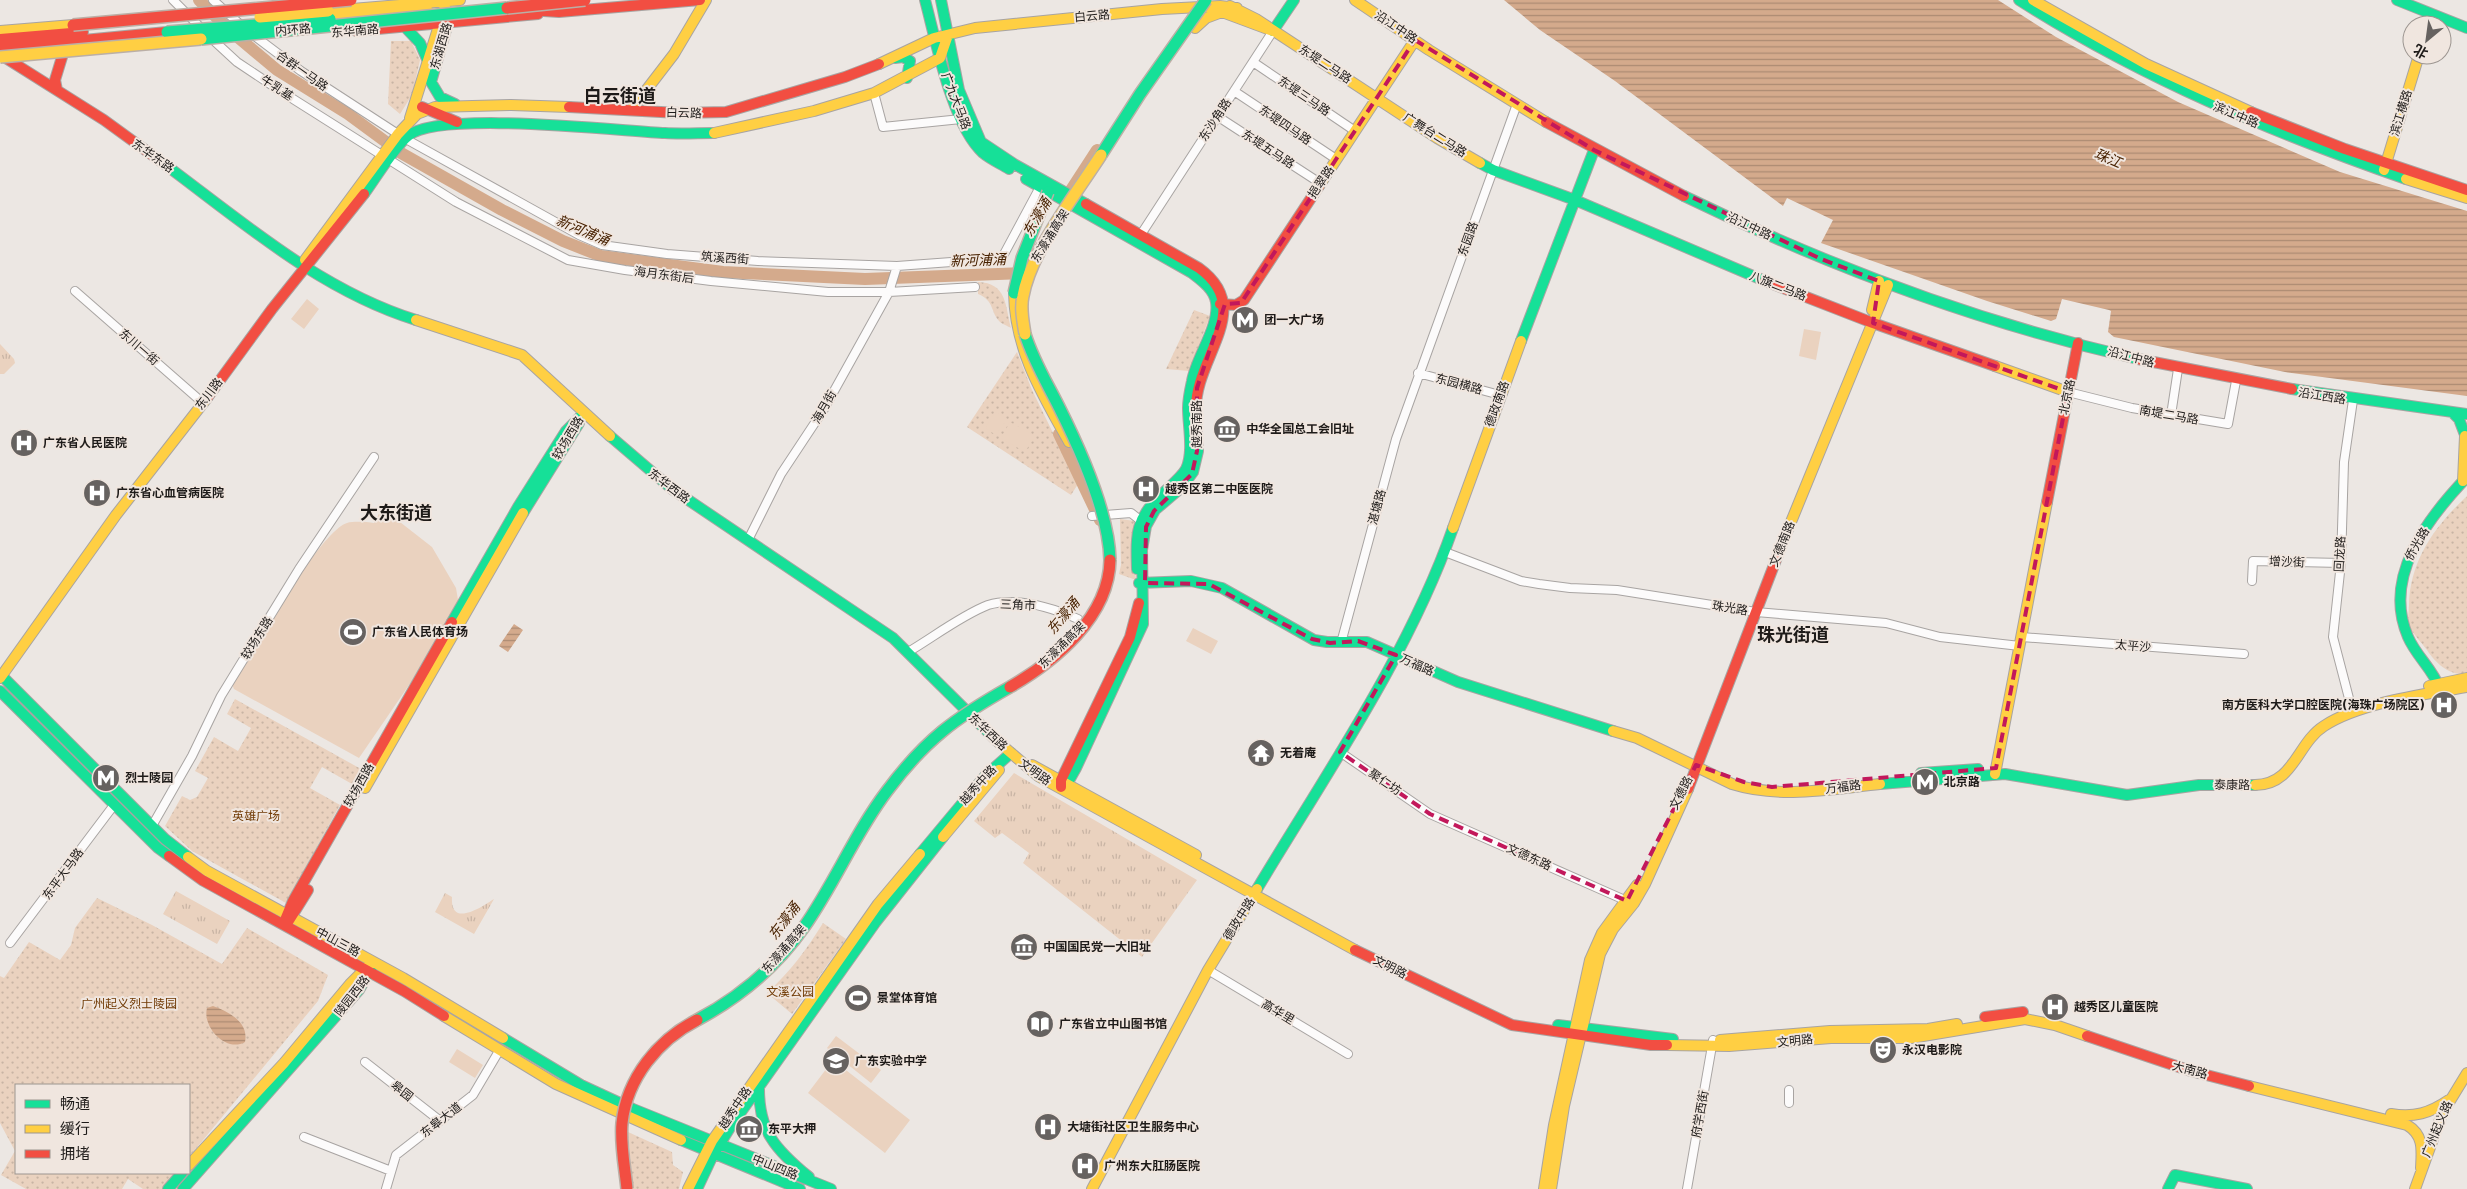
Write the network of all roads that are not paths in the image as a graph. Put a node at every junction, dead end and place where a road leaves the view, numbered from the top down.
1 (173, 0) edge
2 (294, 0) edge
3 (351, 0) edge
4 (460, 0) edge
5 (557, 0) edge
6 (586, 0) edge
7 (700, 0) edge
8 (706, 0) edge
9 (925, 0) edge
10 (941, 0) edge
11 (1175, 0) edge
12 (1195, 0) edge
13 (1206, 0) edge
14 (1214, 0) edge
15 (1294, 0) edge
16 (1355, 0) edge
17 (2019, 0) edge
18 (2033, 0) edge
19 (2397, 0) edge
20 (276, 1) junction
21 (216, 3) edge
22 (385, 3) edge
23 (606, 4) edge
24 (427, 7) junction
25 (1185, 8) junction
26 (1237, 8) junction
27 (448, 9) edge
28 (182, 10) junction
29 (268, 11) junction
30 (559, 12) junction
31 (229, 14) junction
32 (329, 15) junction
33 (2421, 15) edge
34 (191, 18) junction
35 (73, 25) junction
36 (2452, 25) edge
37 (0, 27) edge
38 (405, 27) junction
39 (167, 28) junction
40 (2467, 28) edge
41 (1273, 31) junction
42 (0, 32) edge
43 (207, 34) junction
44 (948, 35) junction
45 (0, 38) edge
46 (934, 38) junction
47 (258, 40) junction
48 (1415, 40) junction
49 (217, 43) junction
50 (0, 48) edge
51 (62, 54) junction
52 (2, 57) edge
53 (894, 58) junction
54 (940, 58) junction
55 (428, 59) junction
56 (1253, 62) junction
57 (2416, 65) edge
58 (907, 78) junction
59 (57, 90) junction
60 (1234, 91) junction
61 (874, 93) junction
62 (1377, 97) junction
63 (1517, 104) junction
64 (421, 105) junction
65 (461, 106) junction
66 (611, 108) junction
67 (737, 108) junction
68 (631, 110) junction
69 (1217, 116) junction
70 (961, 119) junction
71 (462, 124) junction
72 (603, 127) junction
73 (744, 127) junction
74 (1355, 131) junction
75 (401, 136) junction
76 (1594, 150) junction
77 (385, 157) junction
78 (1336, 159) junction
79 (2385, 167) junction
80 (1493, 170) junction
81 (1320, 183) junction
82 (1047, 188) junction
83 (2467, 190) edge
84 (2467, 198) edge
85 (1575, 200) junction
86 (1077, 203) junction
87 (1138, 239) junction
88 (304, 266) junction
89 (896, 269) junction
90 (1883, 283) junction
91 (975, 287) dead end
92 (890, 290) junction
93 (75, 292) dead end
94 (1221, 304) junction
95 (1873, 323) junction
96 (2078, 343) junction
97 (2179, 367) junction
98 (1418, 373) junction
99 (2236, 381) junction
100 (2068, 392) junction
101 (1500, 395) junction
102 (2353, 400) junction
103 (203, 403) junction
104 (2467, 409) edge
105 (2453, 412) junction
106 (584, 413) junction
107 (2467, 414) edge
108 (2170, 415) junction
109 (2466, 438) edge
110 (374, 457) dead end
111 (1087, 475) junction
112 (2465, 479) edge
113 (1092, 516) dead end
114 (1140, 520) junction
115 (748, 540) junction
116 (1445, 552) junction
117 (2340, 563) junction
118 (2252, 580) dead end
119 (1142, 583) junction
120 (1756, 612) junction
121 (1078, 619) dead end
122 (2021, 641) junction
123 (1341, 643) junction
124 (908, 652) junction
125 (2244, 654) dead end
126 (1396, 656) junction
127 (0, 676) edge
128 (2467, 678) edge
129 (2440, 687) junction
130 (2467, 687) edge
131 (0, 691) edge
132 (2351, 706) junction
133 (1340, 752) junction
134 (1011, 753) junction
135 (1696, 765) junction
136 (1996, 771) junction
137 (1063, 784) junction
138 (114, 805) junction
139 (1430, 814) joint
140 (152, 826) junction
141 (1256, 892) junction
142 (1627, 901) junction
143 (289, 915) junction
144 (284, 926) junction
145 (10, 943) dead end
146 (374, 961) junction
147 (1208, 970) junction
148 (367, 971) junction
149 (1578, 1031) junction
150 (1927, 1033) junction
151 (1713, 1043) junction
152 (499, 1050) junction
153 (1348, 1054) dead end
154 (365, 1062) dead end
155 (2467, 1073) edge
156 (759, 1085) junction
157 (1789, 1090) dead end
158 (2450, 1100) junction
159 (1789, 1103) dead end
160 (615, 1107) junction
161 (439, 1120) junction
162 (304, 1137) dead end
163 (712, 1148) junction
164 (190, 1164) edge
165 (2421, 1168) junction
166 (391, 1171) junction
167 (182, 1174) edge
168 (190, 1174) edge
169 (190, 1174) edge
170 (818, 1184) junction
171 (178, 1186) edge
172 (386, 1189) edge
173 (626, 1189) edge
174 (688, 1189) edge
175 (697, 1189) edge
176 (800, 1189) edge
177 (831, 1189) edge
178 (1092, 1189) edge
179 (1544, 1189) edge
180 (1551, 1189) edge
181 (1687, 1189) edge
182 (2168, 1189) edge
183 (2247, 1189) edge
184 (2415, 1189) edge

1 - 28 street, 牛乳基
2 - 20 main road
3 - 35 main road, 内环路, bridge
4 - 27 main road
5 - 30 main road
6 - 51 main road, 内环路, bridge
7 - 23 main road
8 - 68 main road
9 - 46 main road, 广九大马路
10 - 44 main road, 广九大马路
11 - 25 street
12 - 111 main road, 东濠涌高架, bridge
13 - 86 main road, 东濠涌高架, bridge
14 - 26 main road
15 - 41 main road, 东沙角路
16 - 48 main road, 沿江中路
17 - 79 main road, 滨江中路
18 - 79 main road, 滨江中路
19 - 33 main road
20 - 21 main road
20 - 29 main road
21 - 28 main road
21 - 31 street, 合群一马路
22 - 24 main road
22 - 32 main road
23 - 30 main road
24 - 27 main road
24 - 32 main road
25 - 26 main road, 白云路
25 - 44 main road, 白云路
26 - 41 main road
27 - 30 main road
27 - 38 main road, 东华南路
27 - 55 main road, 东湖西路
27 - 65 main road, 东湖西路
28 - 34 street, 牛乳基
28 - 37 main road
29 - 31 main road
29 - 47 main road
31 - 34 main road, bridge
31 - 47 street, 合群一马路
32 - 39 main road, bridge
34 - 43 street, 牛乳基
34 - 45 main road
35 - 39 main road, bridge
35 - 42 main road, 内环路
36 - 40 main road
38 - 47 main road, 东华南路
38 - 55 main road
39 - 45 main road
39 - 50 main road
39 - 51 main road, bridge
41 - 56 street, 东沙角路
41 - 62 main road, 东堤二马路
41 - 86 main road, bridge
43 - 47 main road, bridge
43 - 49 street, 牛乳基
43 - 52 main road
44 - 46 main road, 白云路
44 - 54 main road
44 - 82 main road, 广九大马路
46 - 53 main road, 白云路
46 - 54 main road, 广九大马路
47 - 49 main road, 东华南路
47 - 75 street, 合群一马路
48 - 62 main road, 挹翠路
48 - 63 main road, 沿江中路
49 - 51 main road, 东华南路
49 - 77 street, 牛乳基
51 - 52 main road, 内环路, bridge
51 - 59 main road
52 - 59 main road, 东华东路
53 - 58 main road
53 - 67 main road, 白云路
54 - 58 main road, 白云路
54 - 70 main road, 广九大马路
55 - 64 main road, 东湖西路
56 - 60 street, 东沙角路
56 - 74 street, 东堤三马路
57 - 79 main road, 滨江横路
58 - 61 main road, 白云路
59 - 88 main road, 东华东路
60 - 69 street, 东沙角路
60 - 78 street, 东堤四马路
61 - 70 street
61 - 73 main road, 白云路
62 - 74 main road, 挹翠路
62 - 80 main road, 广舞台二马路
63 - 76 main road, 沿江中路
63 - 80 street, 东园路
64 - 65 main road, 白云路
64 - 71 main road
64 - 75 main road, 白云路
65 - 66 main road, 白云路
66 - 68 main road, 白云路
66 - 72 main road
67 - 68 main road, 白云路
67 - 73 main road
69 - 81 street, 东堤五马路
69 - 87 street, 东沙角路
70 - 82 main road, 广九大马路
71 - 72 main road, 白云路
71 - 75 main road, 白云路
72 - 73 main road, 白云路
74 - 78 main road, 挹翠路
75 - 77 main road, 东川路
75 - 89 street, 筑溪西街
76 - 85 main road, 德政南路
76 - 90 main road, 沿江中路
77 - 88 main road, 东川路
77 - 92 street, 海月东街后
78 - 81 main road, 挹翠路
79 - 83 main road, 滨江中路
79 - 84 main road, 滨江中路
80 - 85 main road, 八旗二马路
80 - 98 street, 东园路
81 - 94 main road, 挹翠路
82 - 86 main road
82 - 89 street, 筑溪西街
82 - 111 main road, bridge
85 - 95 main road, 八旗二马路
85 - 101 main road, 德政南路
86 - 87 main road
86 - 173 main road, 东濠涌高架, bridge
87 - 94 main road
88 - 103 main road, 东川路
88 - 106 main road, 东华西路
89 - 92 street, 海月街
90 - 95 main road, 文德南路
90 - 96 main road, 沿江中路
91 - 92 street, 海月东街后
92 - 115 street, 海月街
93 - 103 street, 东川一街
94 - 114 main road, 越秀南路
94 - 119 main road, 越秀南路
95 - 100 main road, 八旗二马路
95 - 120 main road, 文德南路
96 - 97 main road, 沿江中路
96 - 100 main road, 北京路
97 - 99 main road, 沿江西路
97 - 104 main road, 沿江西路
97 - 108 street
98 - 101 street, 东园横路
98 - 123 street, 湛塘路
99 - 102 main road, 沿江西路
99 - 108 street, 南堤二马路
100 - 108 street, 南堤二马路
100 - 122 main road, 北京路
101 - 116 main road, 德政南路
102 - 105 main road, 沿江西路
102 - 117 street, 回龙路
103 - 127 main road, 东川路
105 - 107 main road, 沿江西路
105 - 109 main road
106 - 115 main road, 东华西路
106 - 143 main road, 较场西路
109 - 112 main road, 侨光路
110 - 140 street, 较场东路
111 - 173 main road, 东濠涌高架, bridge
112 - 129 main road, 侨光路
113 - 114 street
114 - 119 main road, 越秀南路
115 - 124 main road, 东华西路
116 - 120 street, 珠光路
116 - 126 main road, 德政南路
117 - 118 street, 增沙街
117 - 132 street, 回龙路
119 - 123 main road, 万福路
119 - 137 main road, 越秀南路
120 - 122 street, 珠光路
120 - 135 main road, 文德南路
121 - 124 street, 三角市
122 - 125 street, 太平沙
122 - 136 main road, 北京路
123 - 126 main road, 万福路
124 - 134 main road, 东华西路
126 - 133 main road, 德政中路
126 - 135 main road, 万福路
127 - 140 main road, 中山三路
128 - 129 main road, 泰康路
129 - 130 main road, 泰康路
129 - 132 main road, 泰康路
129 - 136 main road, 泰康路
131 - 138 main road, 中山三路
132 - 136 main road, 泰康路
133 - 139 street, 聚仁坊
133 - 141 main road, 德政中路
134 - 137 main road, 文明路
134 - 156 main road, 越秀中路
134 - 163 main road, 越秀中路
135 - 136 main road, 万福路
135 - 142 main road, 文德路
135 - 149 main road, 文德路
137 - 141 main road, 文明路
138 - 144 main road, 中山三路
138 - 145 street, 东平大马路
139 - 142 street, 文德东路
140 - 143 main road, 中山三路
141 - 147 main road, 德政中路
141 - 149 main road, 文明路
142 - 149 main road, 文德路
143 - 144 main road, 较场西路
143 - 146 main road, 中山三路
144 - 148 main road, 中山三路
146 - 148 main road, 陵园西路
146 - 160 main road, 中山三路
147 - 153 street, 高华里
147 - 178 main road, 德政中路
148 - 152 main road, 中山三路
148 - 164 main road, 陵园西路
148 - 169 main road, 陵园西路
149 - 151 main road, 文明路
149 - 179 main road, 文德路
149 - 180 main road, 文德路
150 - 151 main road, 文明路
150 - 158 main road, 大南路
150 - 165 main road, 大南路
151 - 181 street, 府学西街
152 - 160 main road, 中山三路
152 - 161 street, 东皋大道
154 - 161 street, 皋园
155 - 158 main road, 广州起义路
156 - 163 main road, 越秀中路
156 - 170 main road
157 - 159 street
158 - 165 main road, 广州起义路
160 - 163 main road, 中山三路
161 - 166 street, 东皋大道
162 - 166 street
163 - 170 main road, 中山四路
163 - 174 main road
163 - 175 main road
163 - 176 main road, 中山四路
165 - 184 main road, 广州起义路
166 - 172 street, 东皋大道
167 - 171 main road, 陵园西路
168 - 171 main road, 陵园西路
170 - 177 main road, 中山四路
182 - 183 main road

